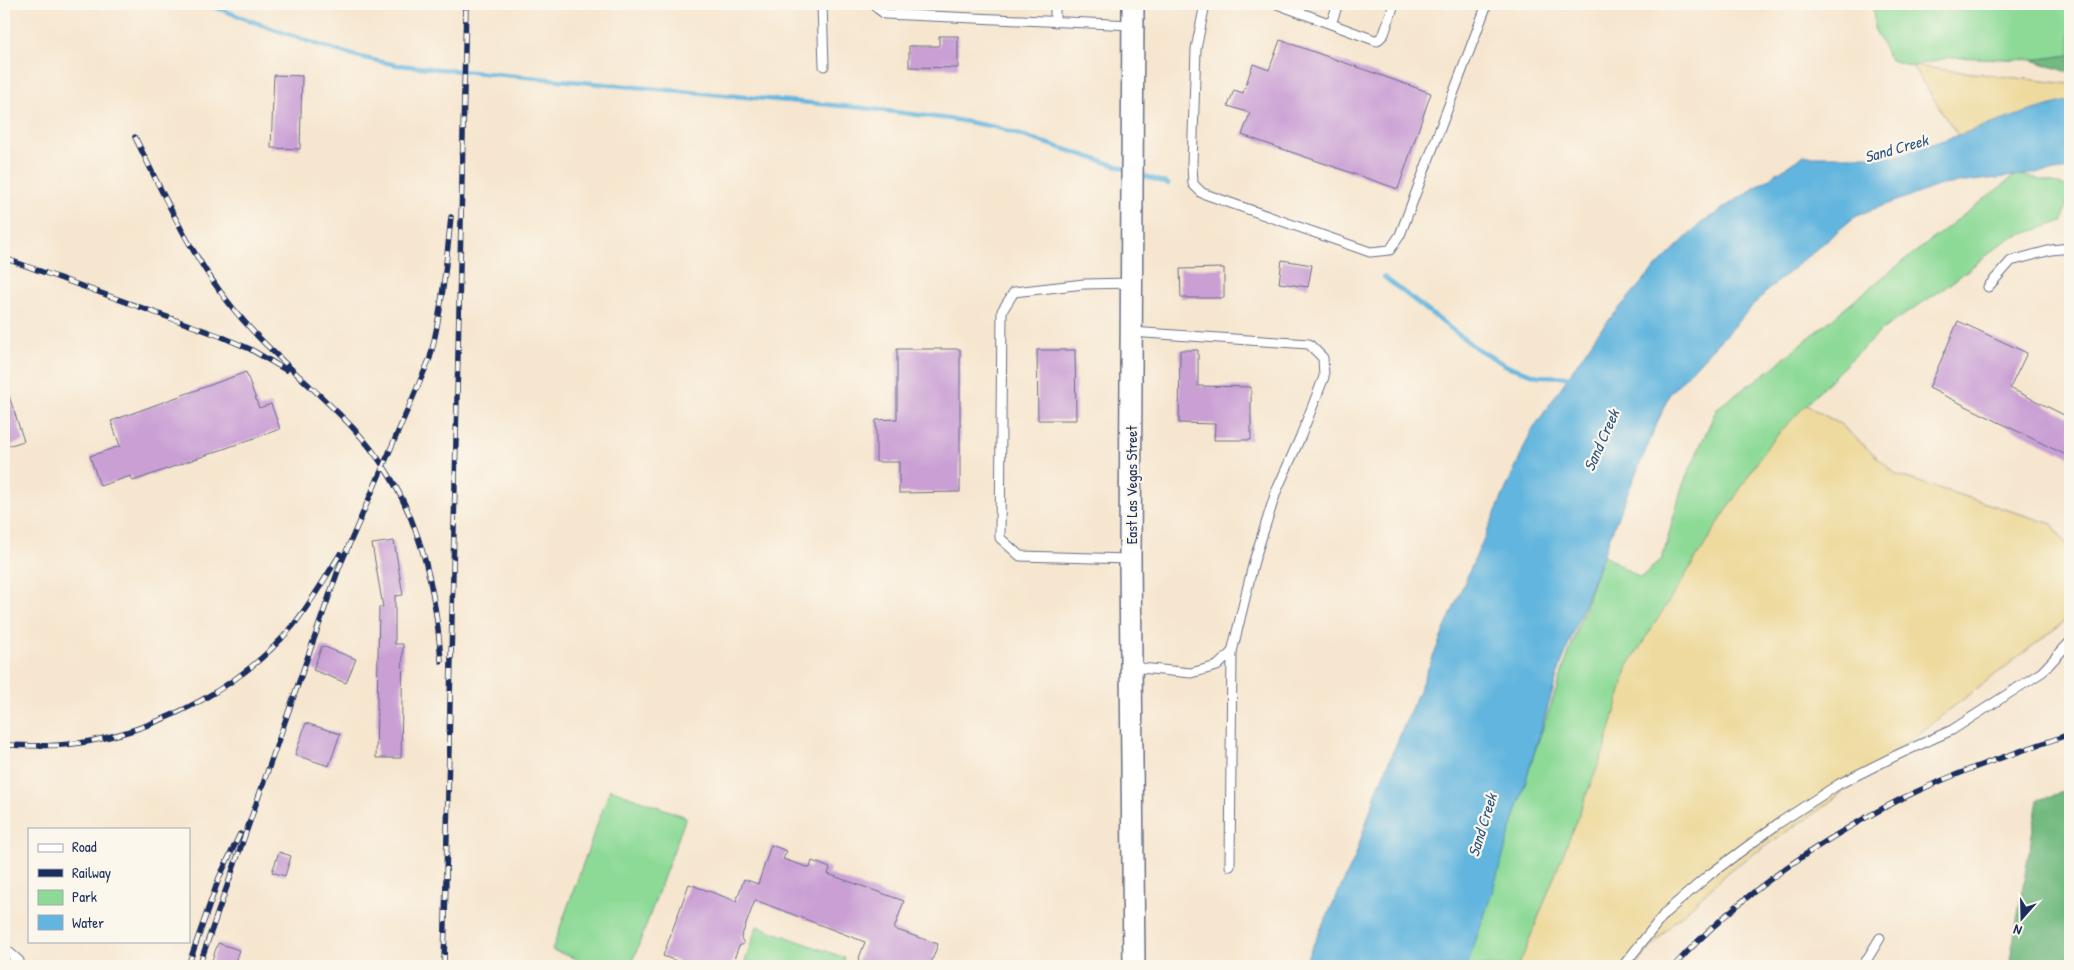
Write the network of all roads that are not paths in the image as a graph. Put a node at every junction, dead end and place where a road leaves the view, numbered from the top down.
1 (822, 4) edge
2 (877, 4) edge
3 (1055, 4) edge
4 (1133, 4) edge
5 (1205, 4) edge
6 (1277, 4) edge
7 (1338, 4) edge
8 (1394, 4) edge
9 (1488, 4) edge
10 (1055, 22) junction
11 (1331, 24) junction
12 (1133, 25) junction
13 (824, 66) dead end
14 (2070, 248) edge
15 (1132, 283) junction
16 (1988, 287) dead end
17 (1131, 332) junction
18 (1130, 559) junction
19 (2070, 642) edge
20 (1232, 652) junction
21 (1131, 667) junction
22 (1230, 866) dead end
23 (1880, 938) dead end
24 (4, 948) edge
25 (21, 964) edge
26 (4, 966) edge
27 (1134, 966) edge
28 (1624, 966) edge
29 (1863, 966) edge

1 - 13 lane
2 - 10 lane
3 - 10 lane
4 - 12 street, East Las Vegas Street
5 - 9 lane
6 - 11 lane
7 - 11 lane
8 - 11 lane
10 - 12 lane
12 - 15 street, East Las Vegas Street
14 - 16 lane
15 - 17 street, East Las Vegas Street
15 - 18 lane
17 - 18 street, East Las Vegas Street
17 - 20 lane
18 - 21 street, East Las Vegas Street
19 - 28 lane
20 - 21 lane
20 - 22 lane
21 - 27 street, East Las Vegas Street
23 - 29 lane
24 - 25 lane
25 - 26 lane

